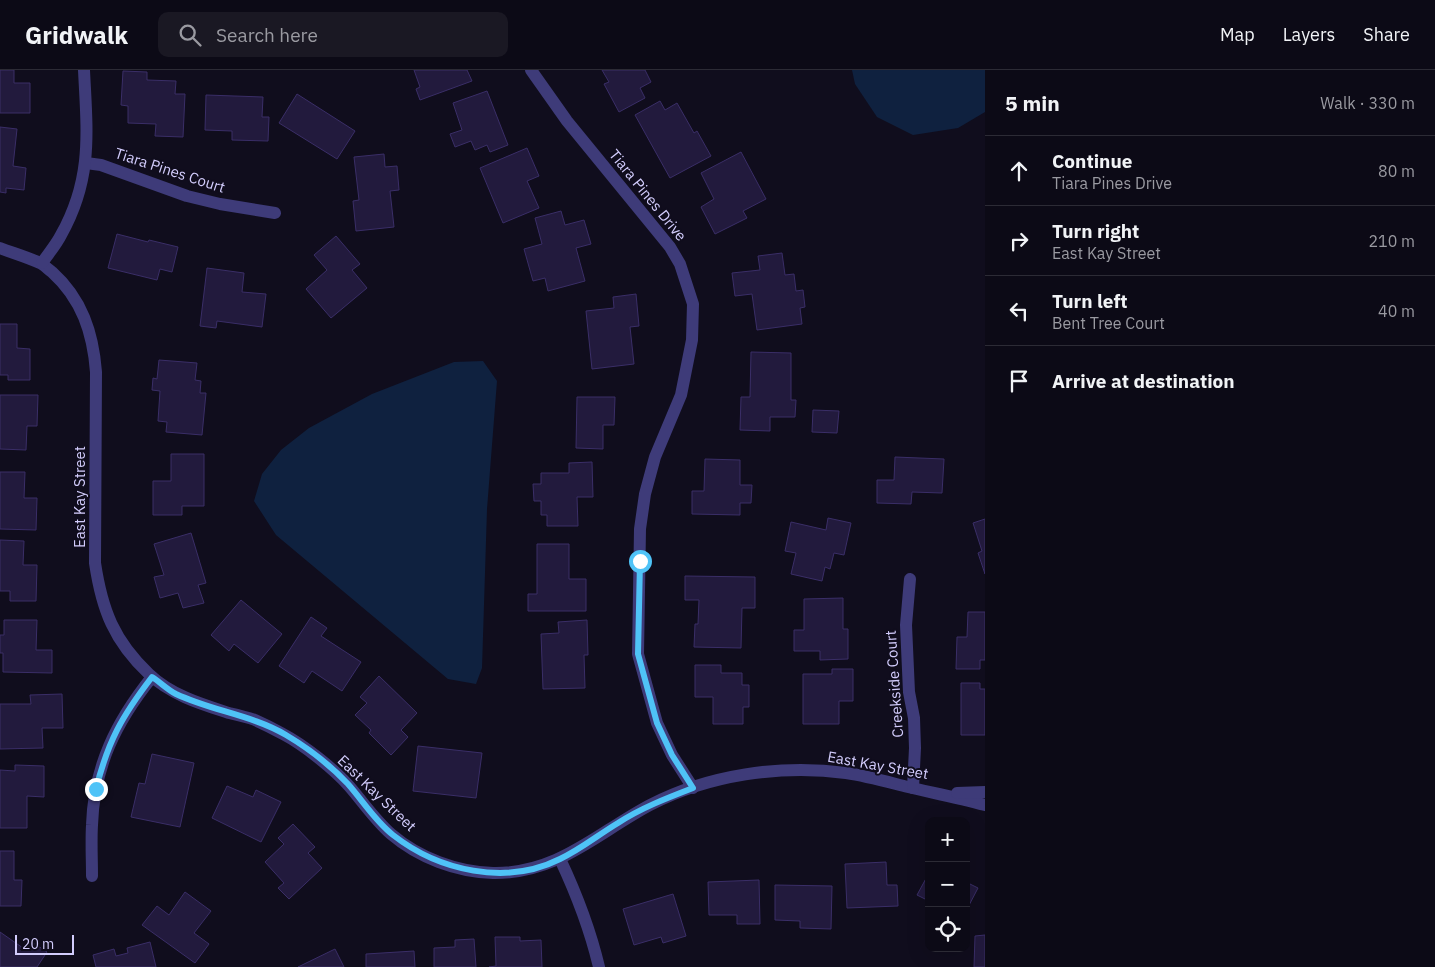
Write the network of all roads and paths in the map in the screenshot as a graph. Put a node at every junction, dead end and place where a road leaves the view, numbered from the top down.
1 (84, 70) edge
2 (531, 70) edge
3 (86, 163) junction
4 (275, 214) dead end
5 (0, 248) edge
6 (42, 263) junction
7 (910, 579) dead end
8 (152, 677) junction
9 (693, 788) junction
10 (912, 788) junction
11 (985, 792) edge
12 (945, 794) junction
13 (985, 805) edge
14 (560, 859) junction
15 (92, 876) dead end
16 (599, 967) edge

1 - 3 street
2 - 9 street, Tiara Pines Drive
3 - 4 street, Tiara Pines Court
3 - 6 street
5 - 6 street, East Kay Street
6 - 8 street, East Kay Street
7 - 10 street, Creekside Court
8 - 14 street, East Kay Street
8 - 15 street
9 - 10 street, East Kay Street
9 - 14 street, East Kay Street
10 - 12 street, East Kay Street
11 - 12 street, East Kay Street
12 - 13 street, East Kay Street
14 - 16 street

